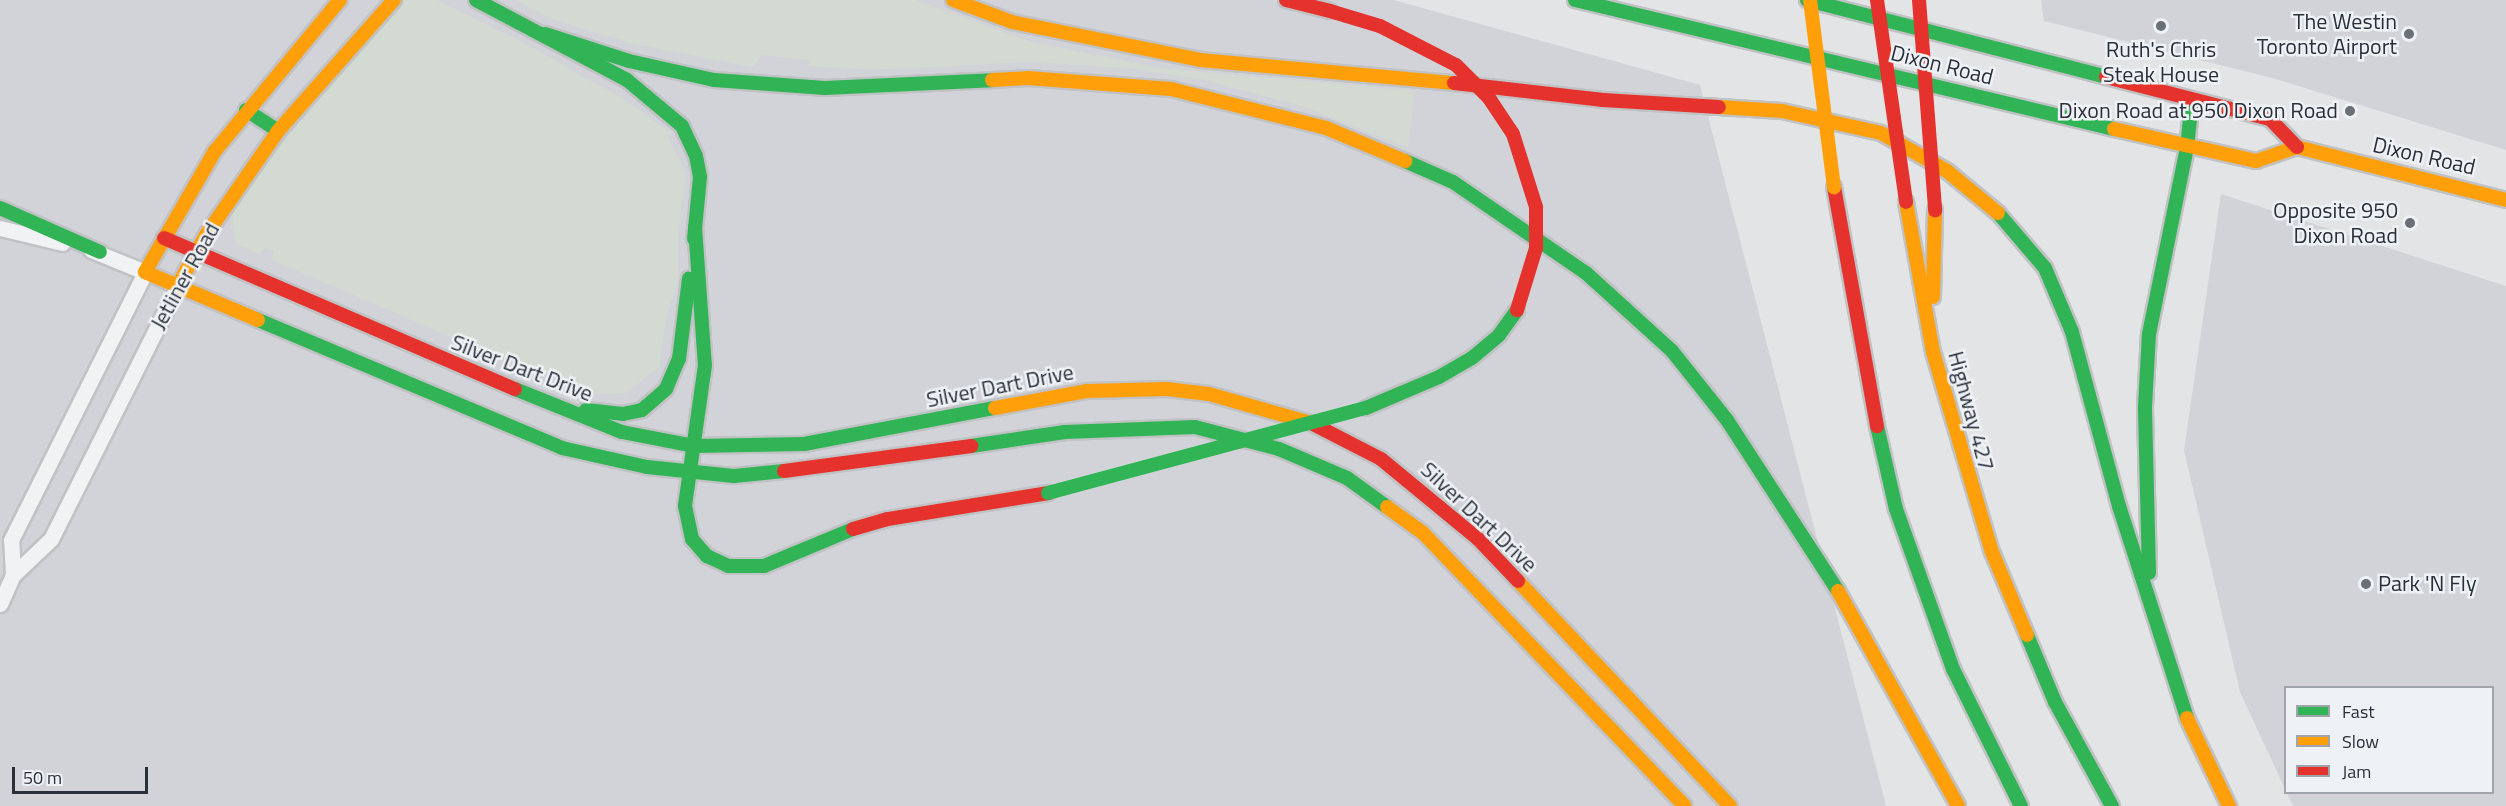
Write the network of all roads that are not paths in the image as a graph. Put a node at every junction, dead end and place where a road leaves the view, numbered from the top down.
1 (340, 0) edge
2 (394, 0) edge
3 (476, 0) edge
4 (953, 0) edge
5 (1286, 0) edge
6 (1575, 0) edge
7 (1808, 0) edge
8 (1877, 0) edge
9 (1919, 0) edge
10 (545, 34) junction
11 (2192, 101) junction
12 (246, 110) junction
13 (278, 131) junction
14 (2187, 147) junction
15 (2297, 147) junction
16 (2506, 200) edge
17 (0, 208) edge
18 (695, 227) junction
19 (0, 228) edge
20 (164, 238) junction
21 (196, 251) junction
22 (100, 252) junction
23 (145, 273) junction
24 (178, 285) junction
25 (1933, 352) junction
26 (568, 408) junction
27 (694, 446) junction
28 (690, 474) junction
29 (13, 575) junction
30 (2149, 592) junction
31 (0, 604) edge
32 (1685, 806) edge
33 (1730, 806) edge
34 (1958, 806) edge
35 (2021, 806) edge
36 (2112, 806) edge
37 (2229, 806) edge

1 - 12 main road, Jetliner Road
2 - 13 main road, Jetliner Road
3 - 10 main road
4 - 30 main road
5 - 28 main road, bridge
6 - 14 main road, Dixon Road
7 - 11 main road, Dixon Road
7 - 35 main road, bridge
8 - 25 main road, Highway 427, bridge
9 - 25 main road, bridge
10 - 18 main road
10 - 34 main road
11 - 14 main road
11 - 15 main road, Dixon Road
12 - 13 main road
12 - 20 main road, Jetliner Road
13 - 21 main road, Jetliner Road
14 - 15 main road, Dixon Road
14 - 30 main road
15 - 16 main road, Dixon Road
17 - 22 main road
18 - 26 main road
18 - 27 main road
19 - 22 street
20 - 21 main road, Silver Dart Drive
20 - 23 main road, Jetliner Road
21 - 24 main road, Jetliner Road
21 - 26 main road, Silver Dart Drive
22 - 23 street
23 - 24 main road
23 - 29 street, Jetliner Road
24 - 28 main road
24 - 29 street, Jetliner Road
25 - 36 main road, Highway 427
26 - 27 main road, Silver Dart Drive
27 - 28 main road
27 - 33 main road, Silver Dart Drive
28 - 32 main road
29 - 31 street, Jetliner Road
30 - 37 main road

